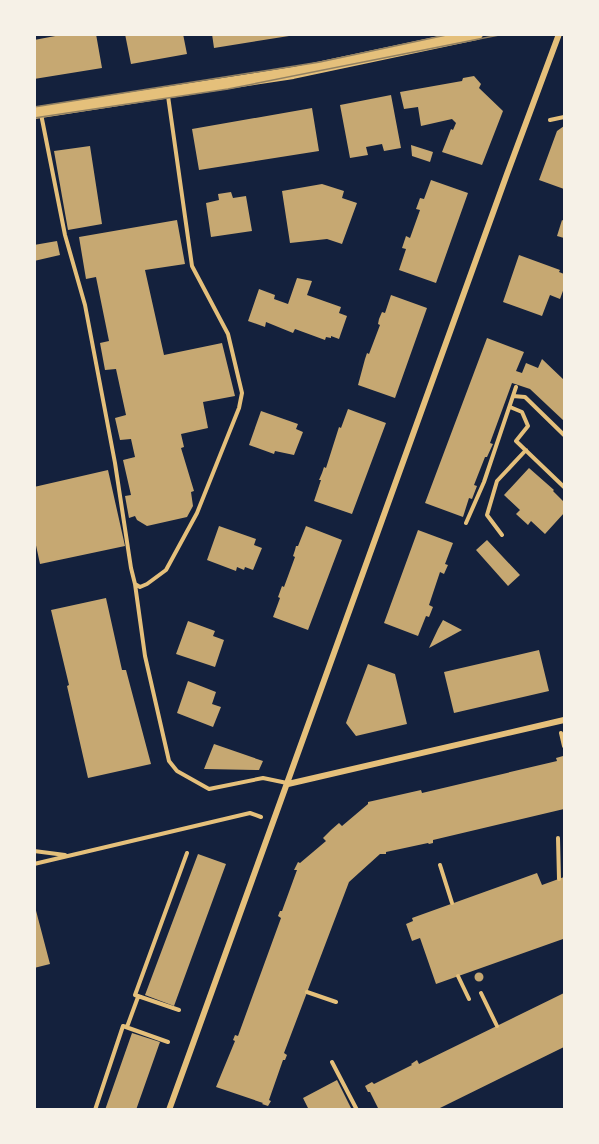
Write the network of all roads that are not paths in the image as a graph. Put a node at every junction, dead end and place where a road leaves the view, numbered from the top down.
1 (559, 34) edge
2 (471, 36) edge
3 (168, 92) junction
4 (38, 113) edge
5 (135, 584) junction
6 (564, 720) edge
7 (288, 784) junction
8 (169, 1110) edge

1 - 7 street
2 - 3 main road
3 - 4 main road
3 - 5 lane
4 - 5 lane
5 - 7 lane
6 - 7 street
7 - 8 street

